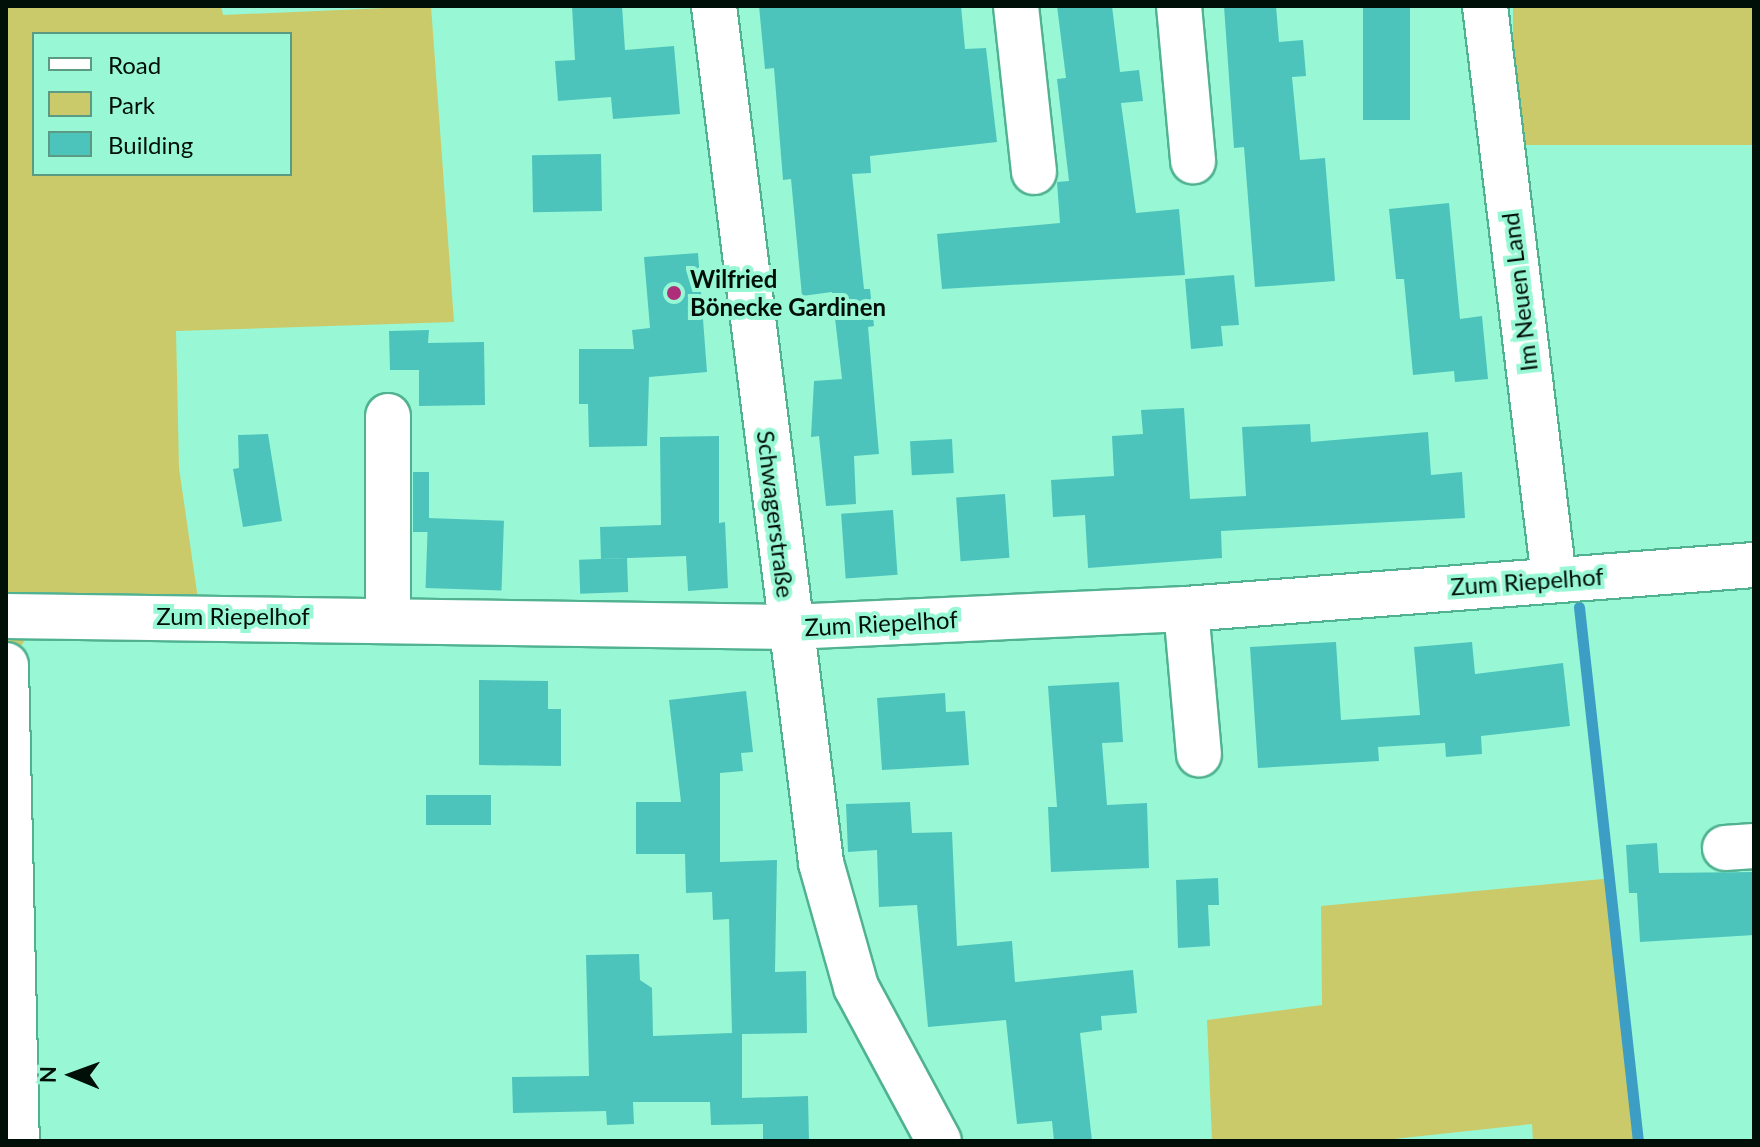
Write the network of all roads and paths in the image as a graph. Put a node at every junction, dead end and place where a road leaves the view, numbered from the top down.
1 (714, 6) edge
2 (1016, 6) edge
3 (1179, 6) edge
4 (1485, 6) edge
5 (1193, 161) dead end
6 (1034, 172) dead end
7 (388, 416) dead end
8 (1754, 565) edge
9 (1554, 579) junction
10 (1186, 609) junction
11 (6, 616) edge
12 (388, 617) junction
13 (790, 627) junction
14 (6, 665) edge
15 (1199, 754) dead end
16 (17, 1141) edge
17 (939, 1141) edge

1 - 13 street, Schwagerstraße
2 - 6 street
3 - 5 street
4 - 9 street, Im Neuen Land
7 - 12 street
8 - 9 street, Zum Riepelhof
9 - 10 street, Zum Riepelhof
10 - 13 street, Zum Riepelhof
10 - 15 street
11 - 12 street, Zum Riepelhof
12 - 13 street, Zum Riepelhof
13 - 17 street, Schwagerstraße
14 - 16 street

